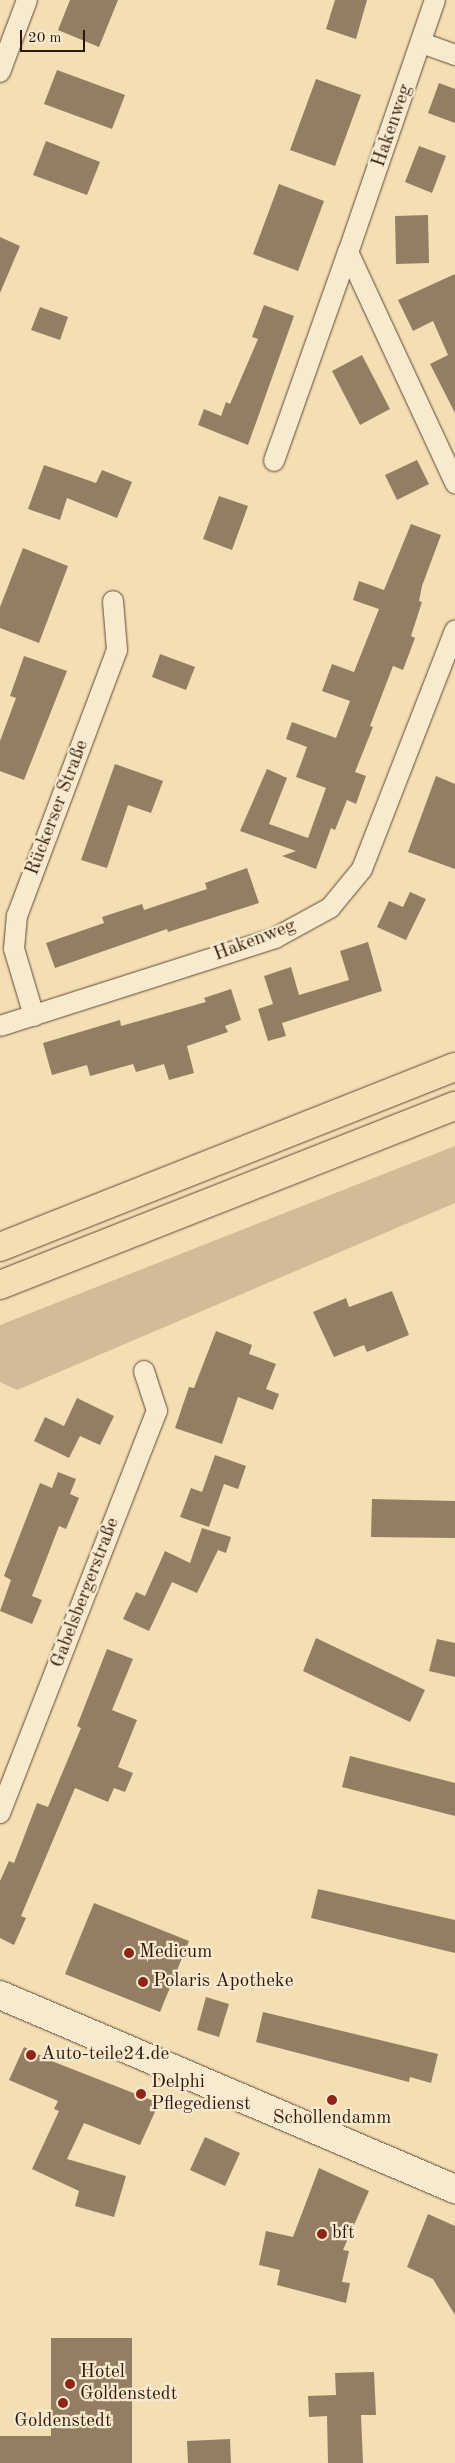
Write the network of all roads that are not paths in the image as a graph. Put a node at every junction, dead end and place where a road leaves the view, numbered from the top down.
1 (28, 0) edge
2 (435, 0) edge
3 (422, 43) junction
4 (455, 55) edge
5 (0, 72) edge
6 (348, 252) junction
7 (274, 461) dead end
8 (455, 483) edge
9 (113, 601) dead end
10 (455, 630) edge
11 (34, 1016) junction
12 (0, 1026) edge
13 (455, 1068) edge
14 (455, 1106) edge
15 (0, 1247) edge
16 (0, 1285) edge
17 (144, 1371) dead end
18 (0, 1813) edge
19 (0, 1995) edge
20 (455, 2189) edge

1 - 5 street
2 - 3 street, Hakenweg
3 - 4 street
3 - 6 street, Hakenweg
6 - 7 street, Hakenweg
6 - 8 street
9 - 11 street, Rückerser Straße
10 - 11 street, Hakenweg
11 - 12 street, Hakenweg
13 - 15 highway
14 - 16 highway
17 - 18 street, Gabelsbergerstraße
19 - 20 main road

